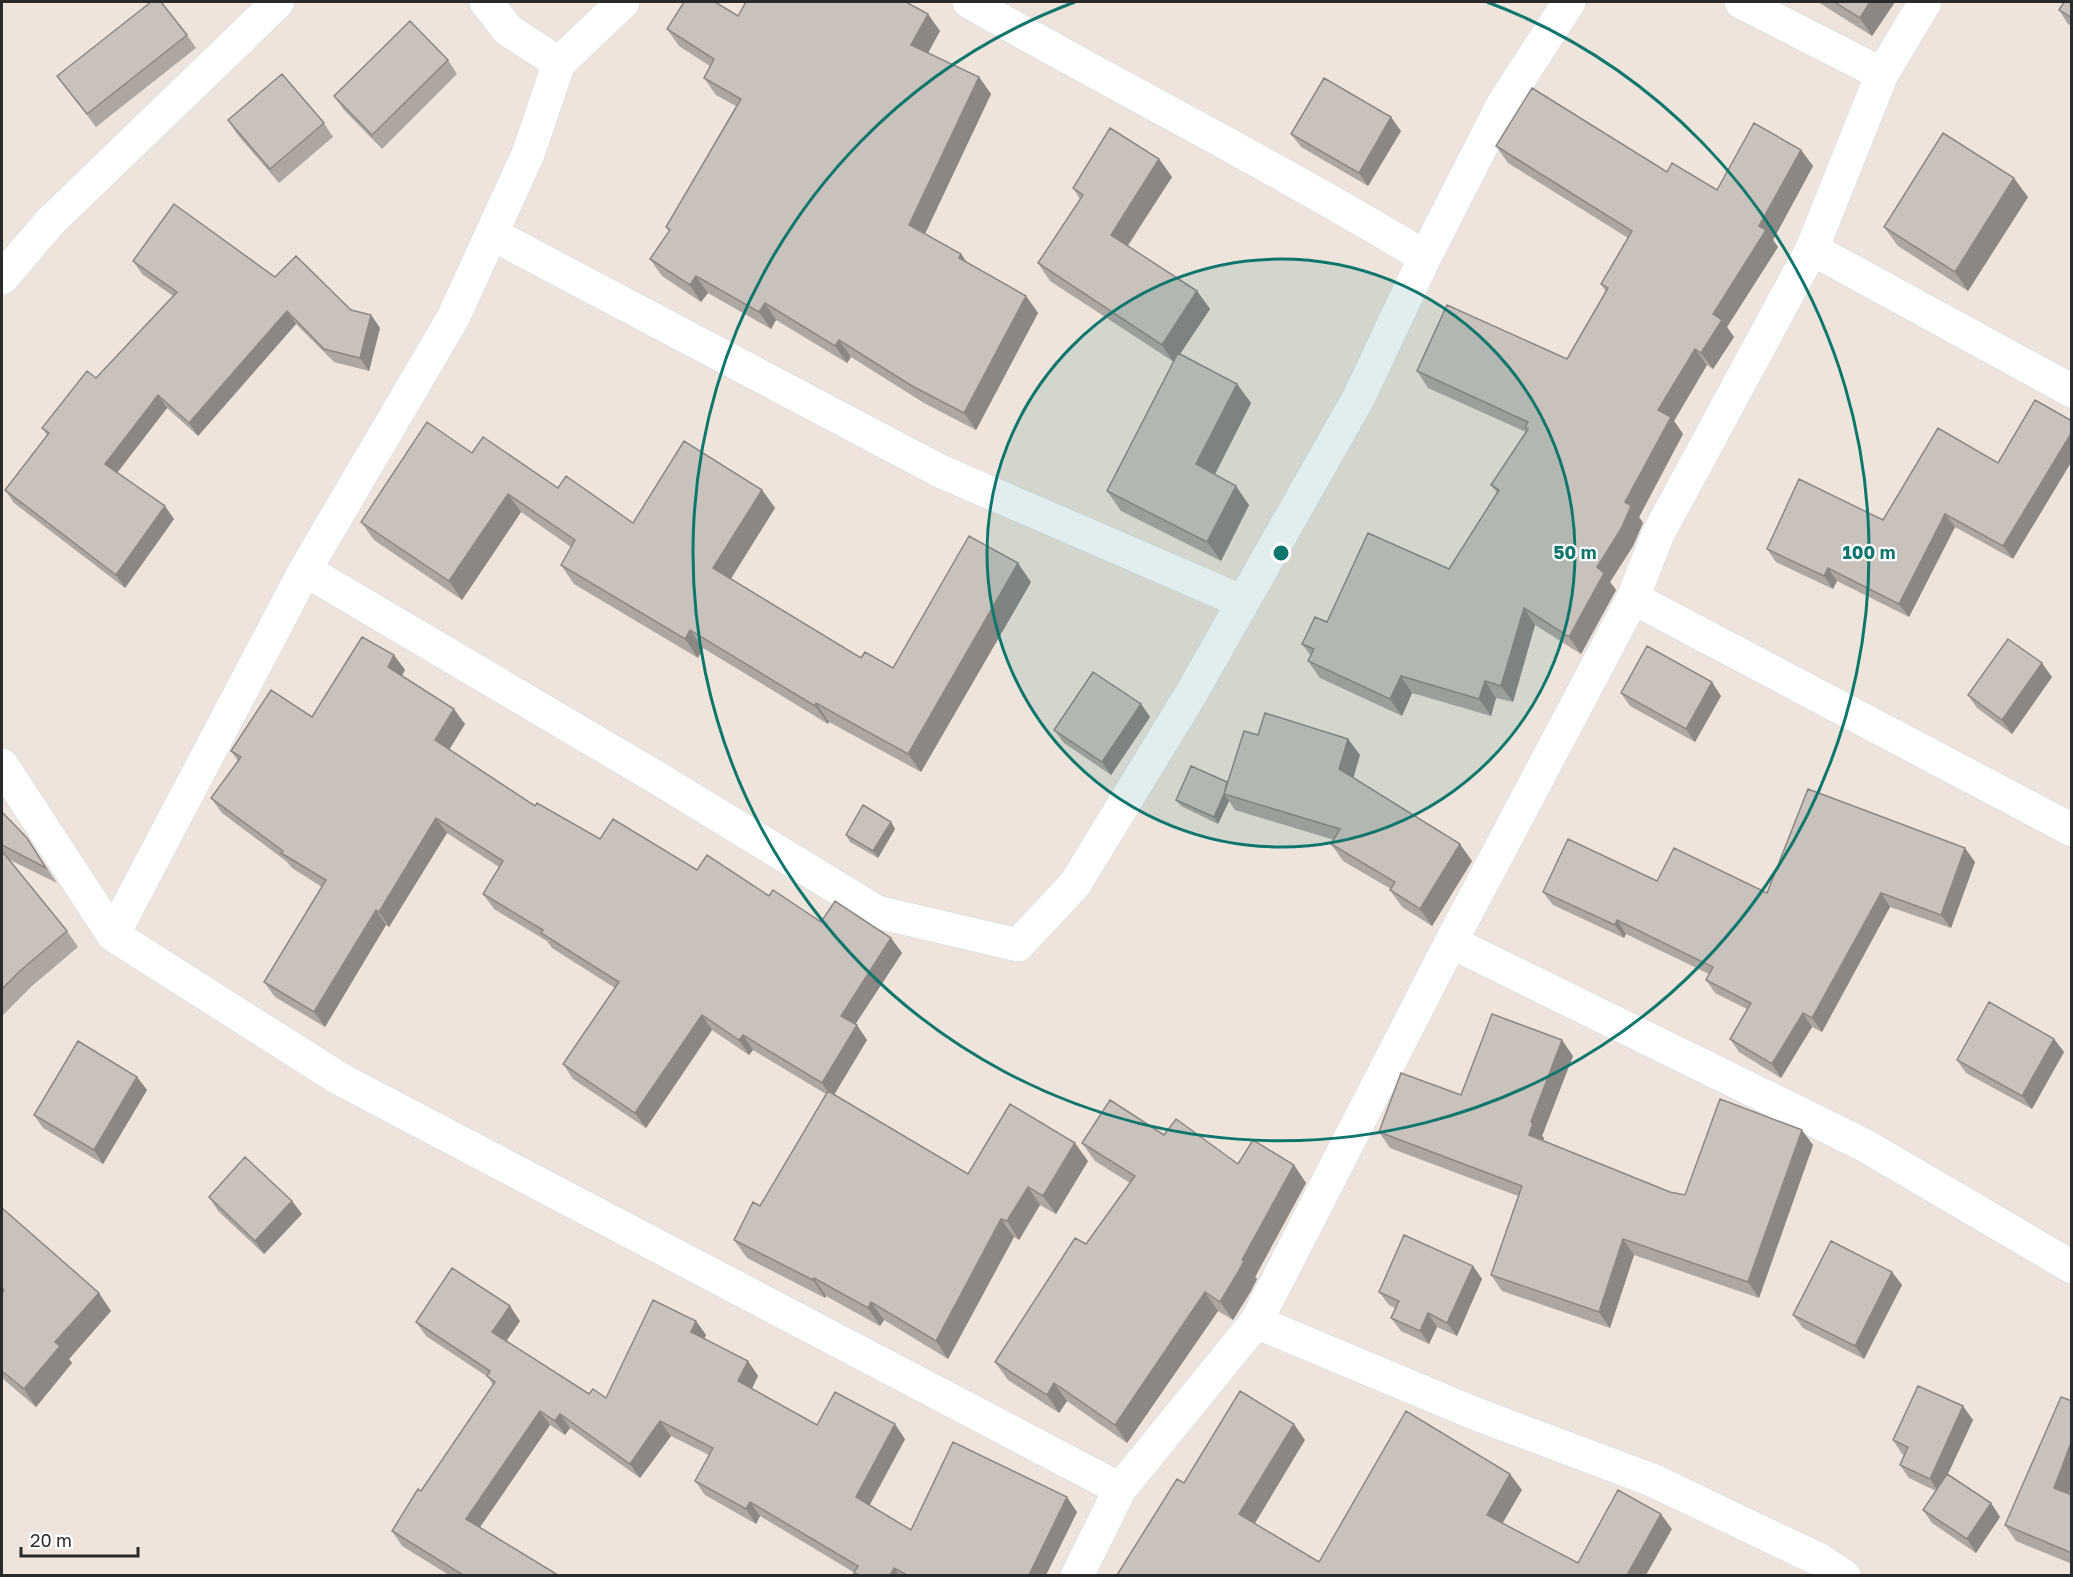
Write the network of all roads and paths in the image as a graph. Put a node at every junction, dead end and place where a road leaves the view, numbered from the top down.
1 (278, 2) edge
2 (486, 2) edge
3 (624, 2) edge
4 (969, 2) edge
5 (1569, 2) edge
6 (1741, 2) edge
7 (1925, 2) edge
8 (559, 63) junction
9 (1882, 74) junction
10 (492, 234) junction
11 (1812, 249) junction
12 (1425, 257) junction
13 (2, 278) edge
14 (2072, 391) edge
15 (305, 570) junction
16 (1633, 598) junction
17 (1243, 602) junction
18 (2, 765) edge
19 (2072, 830) edge
20 (113, 935) junction
21 (1451, 942) junction
22 (2072, 1266) edge
23 (1256, 1322) junction
24 (1120, 1489) junction
25 (1077, 1575) edge
26 (1844, 1575) edge

1 - 13 street
2 - 8 street
3 - 8 street
4 - 12 street
5 - 12 street
6 - 9 street
7 - 9 street
8 - 10 street
9 - 11 street
10 - 15 street
10 - 17 street
11 - 14 street
11 - 16 street
12 - 17 street
15 - 17 street
15 - 20 street
16 - 19 street
16 - 21 street
18 - 20 street
20 - 24 street
21 - 22 street
21 - 23 street
23 - 24 street
23 - 26 street
24 - 25 street

